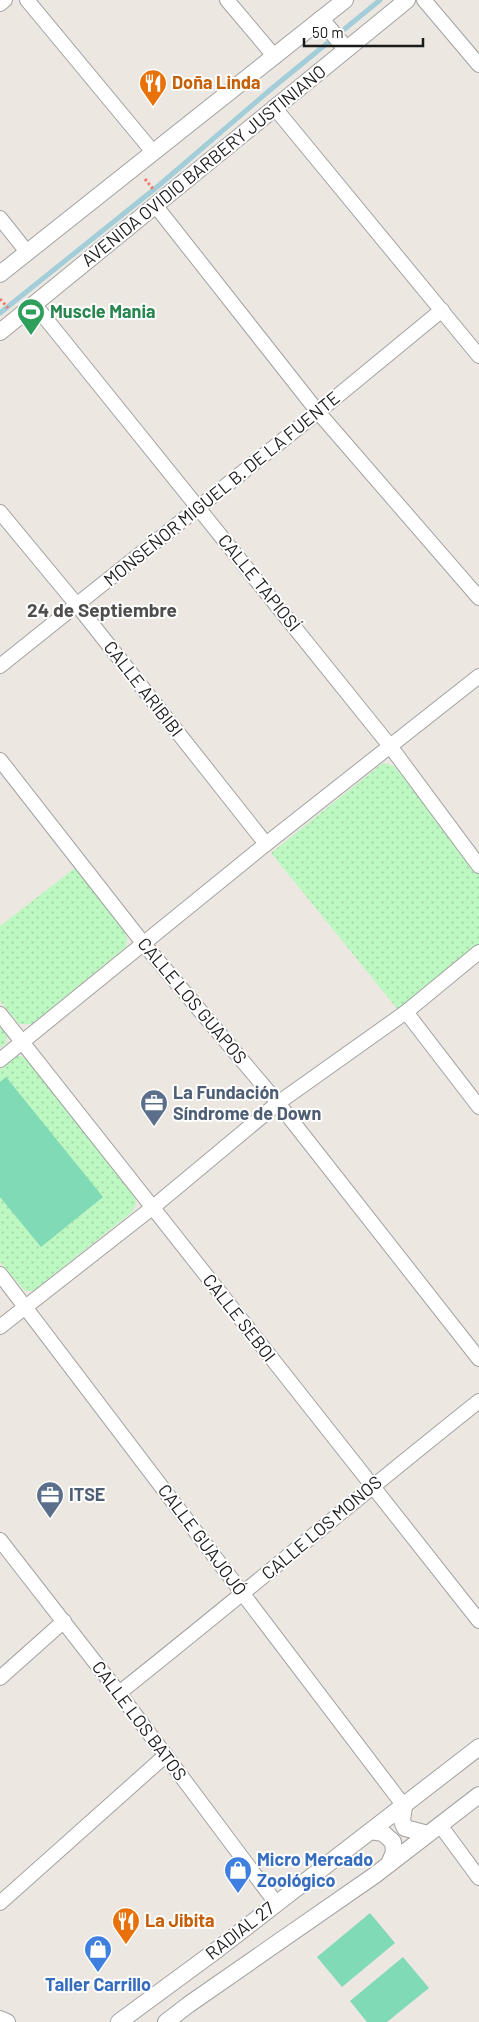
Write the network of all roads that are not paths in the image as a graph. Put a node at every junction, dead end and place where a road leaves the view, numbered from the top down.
1 (5, 0) edge
2 (27, 0) edge
3 (227, 0) edge
4 (345, 0) edge
5 (407, 0) edge
6 (424, 0) edge
7 (0, 4) edge
8 (323, 21) junction
9 (344, 47) junction
10 (275, 57) junction
11 (479, 65) edge
12 (274, 108) junction
13 (153, 152) junction
14 (155, 205) junction
15 (0, 218) edge
16 (27, 252) junction
17 (0, 274) edge
18 (34, 304) junction
19 (442, 310) junction
20 (0, 332) edge
21 (479, 356) edge
22 (318, 412) junction
23 (198, 508) junction
24 (0, 512) edge
25 (479, 598) edge
26 (77, 605) junction
27 (0, 666) edge
28 (479, 676) edge
29 (390, 746) junction
30 (0, 760) edge
31 (266, 844) junction
32 (479, 866) edge
33 (143, 943) junction
34 (479, 952) edge
35 (406, 1012) junction
36 (0, 1014) edge
37 (23, 1042) junction
38 (0, 1060) edge
39 (278, 1104) junction
40 (479, 1107) edge
41 (152, 1208) junction
42 (0, 1274) edge
43 (26, 1306) junction
44 (0, 1327) edge
45 (479, 1359) edge
46 (479, 1401) edge
47 (371, 1486) junction
48 (0, 1540) edge
49 (243, 1594) junction
50 (64, 1621) junction
51 (479, 1621) edge
52 (0, 1678) edge
53 (119, 1693) junction
54 (479, 1747) edge
55 (166, 1755) junction
56 (479, 1795) edge
57 (404, 1806) junction
58 (434, 1829) junction
59 (371, 1831) junction
60 (389, 1864) junction
61 (479, 1878) edge
62 (0, 1903) edge
63 (276, 1903) junction
64 (201, 1962) junction
65 (188, 2004) junction
66 (0, 2019) edge
67 (7, 2022) edge
68 (119, 2022) edge
69 (166, 2022) edge
70 (181, 2022) edge

1 - 7 street
2 - 13 street
3 - 10 street
4 - 8 street
5 - 9 street, AVENIDA OVIDIO BARBERY JUSTINIANO
6 - 11 street
8 - 9 street
8 - 10 street
9 - 12 street, AVENIDA OVIDIO BARBERY JUSTINIANO
10 - 13 street
12 - 14 street, AVENIDA OVIDIO BARBERY JUSTINIANO
12 - 19 street
13 - 16 street
14 - 18 street, AVENIDA OVIDIO BARBERY JUSTINIANO
14 - 22 street
15 - 16 street
16 - 17 street
18 - 20 street, AVENIDA OVIDIO BARBERY JUSTINIANO
18 - 23 street, CALLE TAPIOSÍ
19 - 21 street
19 - 22 street, MONSEÑOR MIGUEL B. DE LA FUENTE
22 - 23 street, MONSEÑOR MIGUEL B. DE LA FUENTE
22 - 25 street
23 - 26 street, MONSEÑOR MIGUEL B. DE LA FUENTE
23 - 29 street, CALLE TAPIOSÍ
24 - 26 street, CALLE ARIBIBI
26 - 27 street, MONSEÑOR MIGUEL B. DE LA FUENTE
26 - 31 street, CALLE ARIBIBI
28 - 29 street
29 - 31 street
29 - 32 street, CALLE TAPIOSÍ
30 - 33 street, CALLE LOS GUAPOS
31 - 33 street
33 - 37 street
33 - 39 street, CALLE LOS GUAPOS
34 - 35 street
35 - 39 street
35 - 40 street
36 - 37 street, CALLE SEBOI
37 - 38 street
37 - 41 street, CALLE SEBOI
39 - 41 street
39 - 45 street, CALLE LOS GUAPOS
41 - 43 street
41 - 47 street, CALLE SEBOI
42 - 43 street, CALLE GUAJOJÓ
43 - 44 street
43 - 49 street, CALLE GUAJOJÓ
46 - 47 street, CALLE LOS MONOS
47 - 49 street, CALLE LOS MONOS
47 - 51 street, CALLE SEBOI
48 - 50 street, CALLE LOS BATOS
49 - 53 street, CALLE LOS MONOS
49 - 57 street, CALLE GUAJOJÓ
50 - 52 street
50 - 53 street, CALLE LOS BATOS
53 - 55 street, CALLE LOS BATOS
54 - 57 street, RADIAL 27
55 - 62 street
55 - 63 street, CALLE LOS BATOS
56 - 58 street, RADIAL 27
57 - 58 street
57 - 59 street, RADIAL 27
58 - 60 street, RADIAL 27
58 - 61 street
59 - 60 street
59 - 63 street, RADIAL 27
60 - 65 street, RADIAL 27
63 - 64 street, RADIAL 27
64 - 65 street
64 - 68 street, RADIAL 27
65 - 69 street, RADIAL 27
65 - 70 street
66 - 67 street

